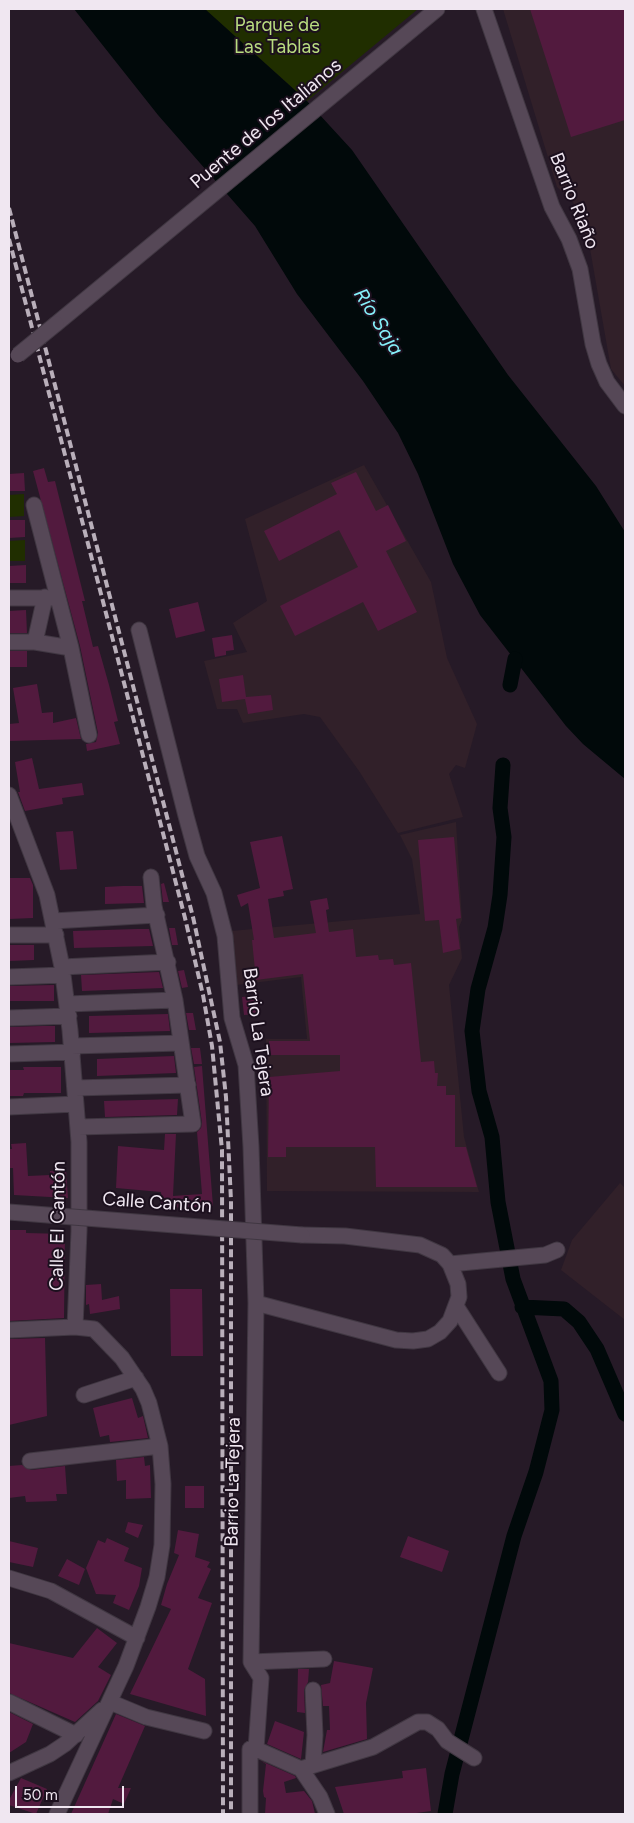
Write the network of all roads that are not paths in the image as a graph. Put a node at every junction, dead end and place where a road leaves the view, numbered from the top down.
1 (437, 9) edge
2 (484, 9) edge
3 (13, 359) edge
4 (625, 406) edge
5 (34, 505) dead end
6 (9, 598) edge
7 (51, 598) junction
8 (139, 630) dead end
9 (9, 642) edge
10 (35, 642) junction
11 (71, 648) junction
12 (89, 735) dead end
13 (9, 795) edge
14 (151, 877) dead end
15 (157, 915) junction
16 (55, 928) junction
17 (9, 936) edge
18 (168, 962) junction
19 (63, 971) junction
20 (9, 977) edge
21 (175, 1000) junction
22 (68, 1010) junction
23 (9, 1018) edge
24 (181, 1043) junction
25 (72, 1049) junction
26 (9, 1054) edge
27 (188, 1085) junction
28 (76, 1096) junction
29 (9, 1107) edge
30 (78, 1127) junction
31 (9, 1212) edge
32 (551, 1252) dead end
33 (450, 1264) junction
34 (256, 1303) junction
35 (456, 1306) junction
36 (75, 1327) junction
37 (9, 1330) edge
38 (499, 1374) dead end
39 (136, 1378) junction
40 (84, 1395) dead end
41 (160, 1446) junction
42 (30, 1461) dead end
43 (9, 1578) edge
44 (138, 1638) junction
45 (324, 1659) dead end
46 (251, 1662) junction
47 (313, 1690) dead end
48 (9, 1702) edge
49 (110, 1702) junction
50 (204, 1731) dead end
51 (70, 1740) junction
52 (256, 1749) junction
53 (83, 1758) junction
54 (474, 1758) dead end
55 (307, 1767) junction
56 (9, 1773) edge
57 (57, 1814) edge
58 (250, 1814) edge
59 (327, 1814) edge

1 - 3 street, Puente de los Italianos, bridge
2 - 4 street, Barrio Riaño
5 - 7 street
6 - 7 street
7 - 10 street
7 - 11 street
8 - 34 street, Barrio La Tejera
9 - 10 street
10 - 11 street
11 - 12 street
13 - 16 street, Calle El Cantón
14 - 15 street
15 - 16 street
15 - 18 street
16 - 17 street
16 - 19 street, Calle El Cantón
18 - 19 street
18 - 21 street
19 - 20 street
19 - 22 street, Calle El Cantón
21 - 22 street
21 - 24 street
22 - 23 street
22 - 25 street, Calle El Cantón
24 - 25 street
24 - 27 street
25 - 26 street
25 - 28 street, Calle El Cantón
27 - 28 street
27 - 30 street
28 - 29 street
28 - 30 street, Calle El Cantón
30 - 36 street, Calle El Cantón
31 - 33 street, Calle Cantón, bridge
32 - 33 street
33 - 35 street
34 - 35 street
34 - 46 street, Barrio La Tejera
35 - 38 street
36 - 37 street
36 - 39 street
39 - 40 street
39 - 41 street
41 - 42 street
41 - 44 street
43 - 44 street
44 - 49 street
45 - 46 street
46 - 52 street, Barrio La Tejera
47 - 55 street
48 - 51 street
49 - 50 street
49 - 51 street
49 - 53 street
51 - 53 street
51 - 56 street
52 - 55 street
52 - 58 street, Barrio La Tejera
53 - 57 street
54 - 55 street
55 - 59 street

